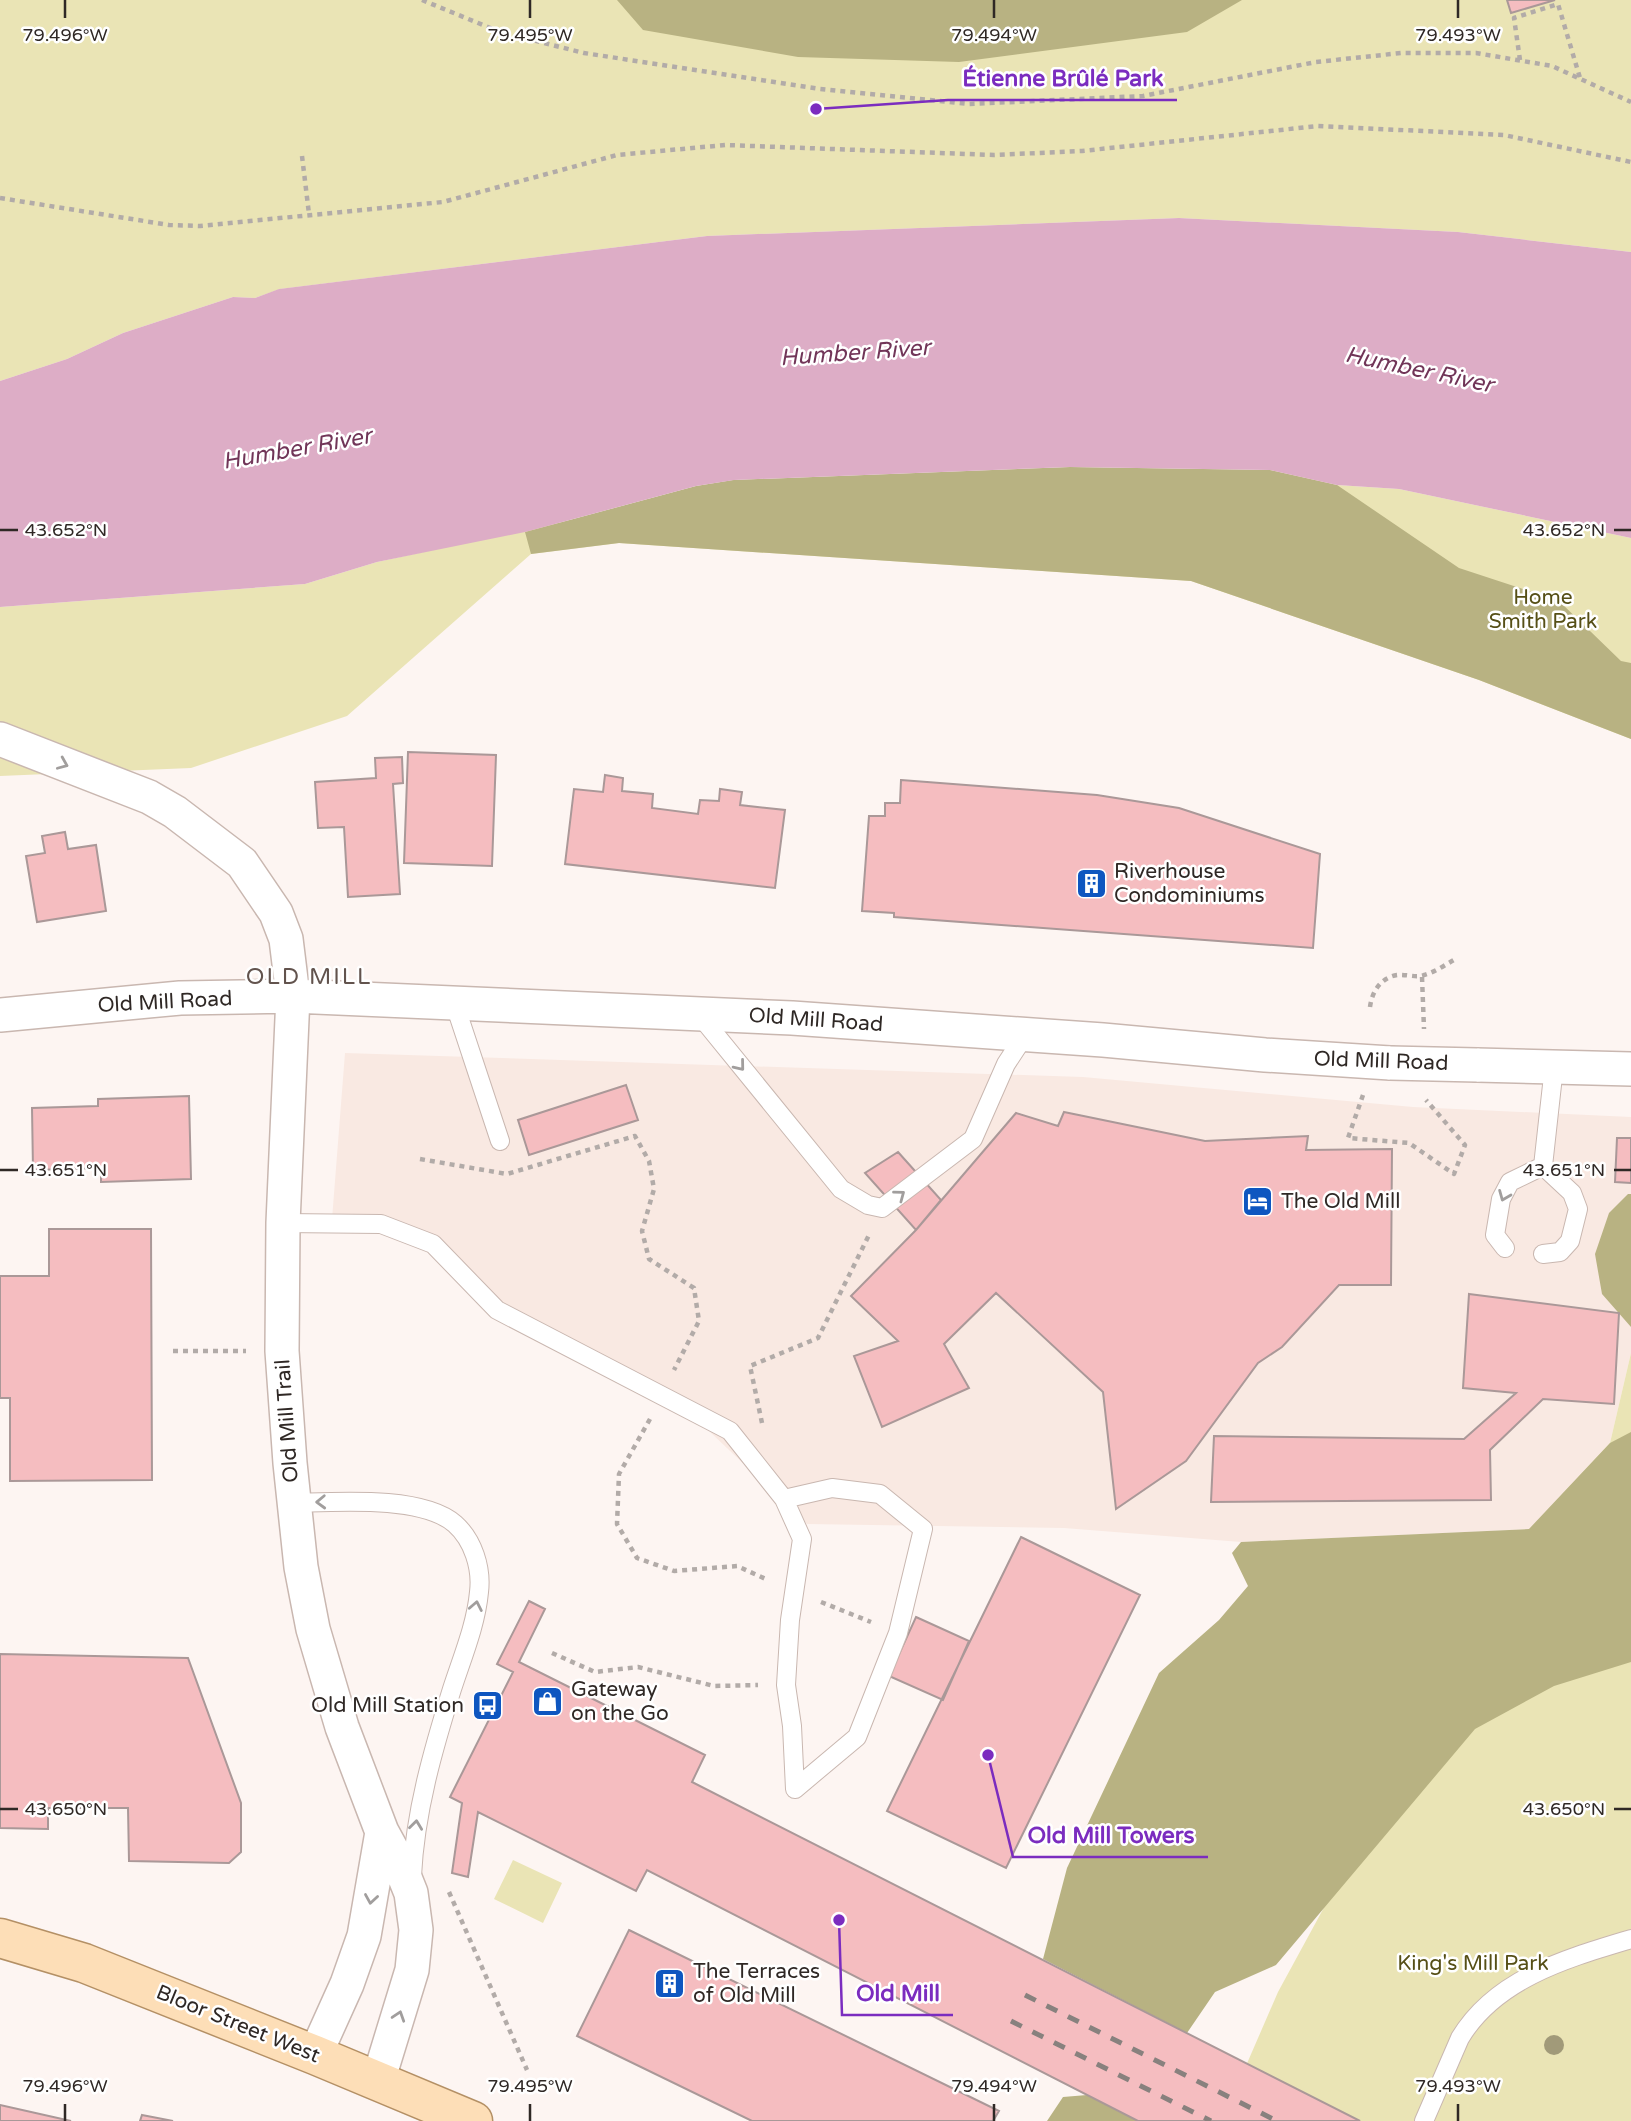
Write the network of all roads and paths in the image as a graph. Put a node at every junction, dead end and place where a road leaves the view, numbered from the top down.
1 (422, 0) edge
2 (1520, 61) junction
3 (1581, 79) junction
4 (1631, 102) edge
5 (302, 156) dead end
6 (1631, 162) edge
7 (0, 198) edge
8 (309, 214) junction
9 (0, 739) edge
10 (1454, 960) dead end
11 (1422, 977) junction
12 (293, 996) junction
13 (455, 1005) junction
14 (1370, 1007) dead end
15 (697, 1012) junction
16 (0, 1015) edge
17 (1424, 1034) dead end
18 (1025, 1035) junction
19 (1554, 1067) junction
20 (1631, 1069) edge
21 (1363, 1094) dead end
22 (1425, 1099) dead end
23 (499, 1141) dead end
24 (420, 1159) dead end
25 (1543, 1166) junction
26 (883, 1208) junction
27 (283, 1223) junction
28 (1505, 1248) dead end
29 (1543, 1254) dead end
30 (173, 1351) dead end
31 (251, 1351) dead end
32 (662, 1396) junction
33 (754, 1461) junction
34 (784, 1499) junction
35 (294, 1503) junction
36 (794, 1592) junction
37 (898, 1633) junction
38 (552, 1653) dead end
39 (786, 1685) junction
40 (382, 1832) junction
41 (449, 1891) dead end
42 (411, 1893) junction
43 (0, 1938) edge
44 (1631, 1939) edge
45 (315, 2054) junction
46 (527, 2070) dead end
47 (378, 2081) junction
48 (473, 2121) edge
49 (1424, 2121) edge

1 - 2 path
2 - 3 path
2 - 3 path
3 - 4 path
5 - 8 path
6 - 8 path
7 - 8 path
9 -> 12 street, Old Mill Trail
10 - 11 path
11 - 14 path
11 - 17 path
12 - 13 street, Old Mill Road
12 - 16 street, Old Mill Road
12 - 27 street, Old Mill Trail
13 - 15 street, Old Mill Road
13 - 23 lane
15 - 18 street, Old Mill Road
15 -> 26 lane
18 - 19 street, Old Mill Road, bridge
26 -> 18 lane
19 - 20 street, Old Mill Road
19 - 25 lane
21 - 22 path
24 - 32 path
25 -> 28 lane
25 - 29 lane
26 - 33 path
27 - 32 lane
27 - 35 street, Old Mill Trail
30 - 31 path
32 - 33 lane
32 - 36 path
33 - 34 lane
34 - 36 lane
34 - 37 lane
35 - 40 street, Old Mill Trail
42 -> 35 lane
36 - 37 path
36 - 39 lane
37 - 39 lane
38 - 39 path
40 - 42 street, Old Mill Trail
40 -> 45 street
41 - 46 path
47 -> 42 street, Old Mill Trail
43 - 45 main road, Bloor Street West
44 - 49 lane
45 - 47 main road, Bloor Street West
47 - 48 main road, Bloor Street West

